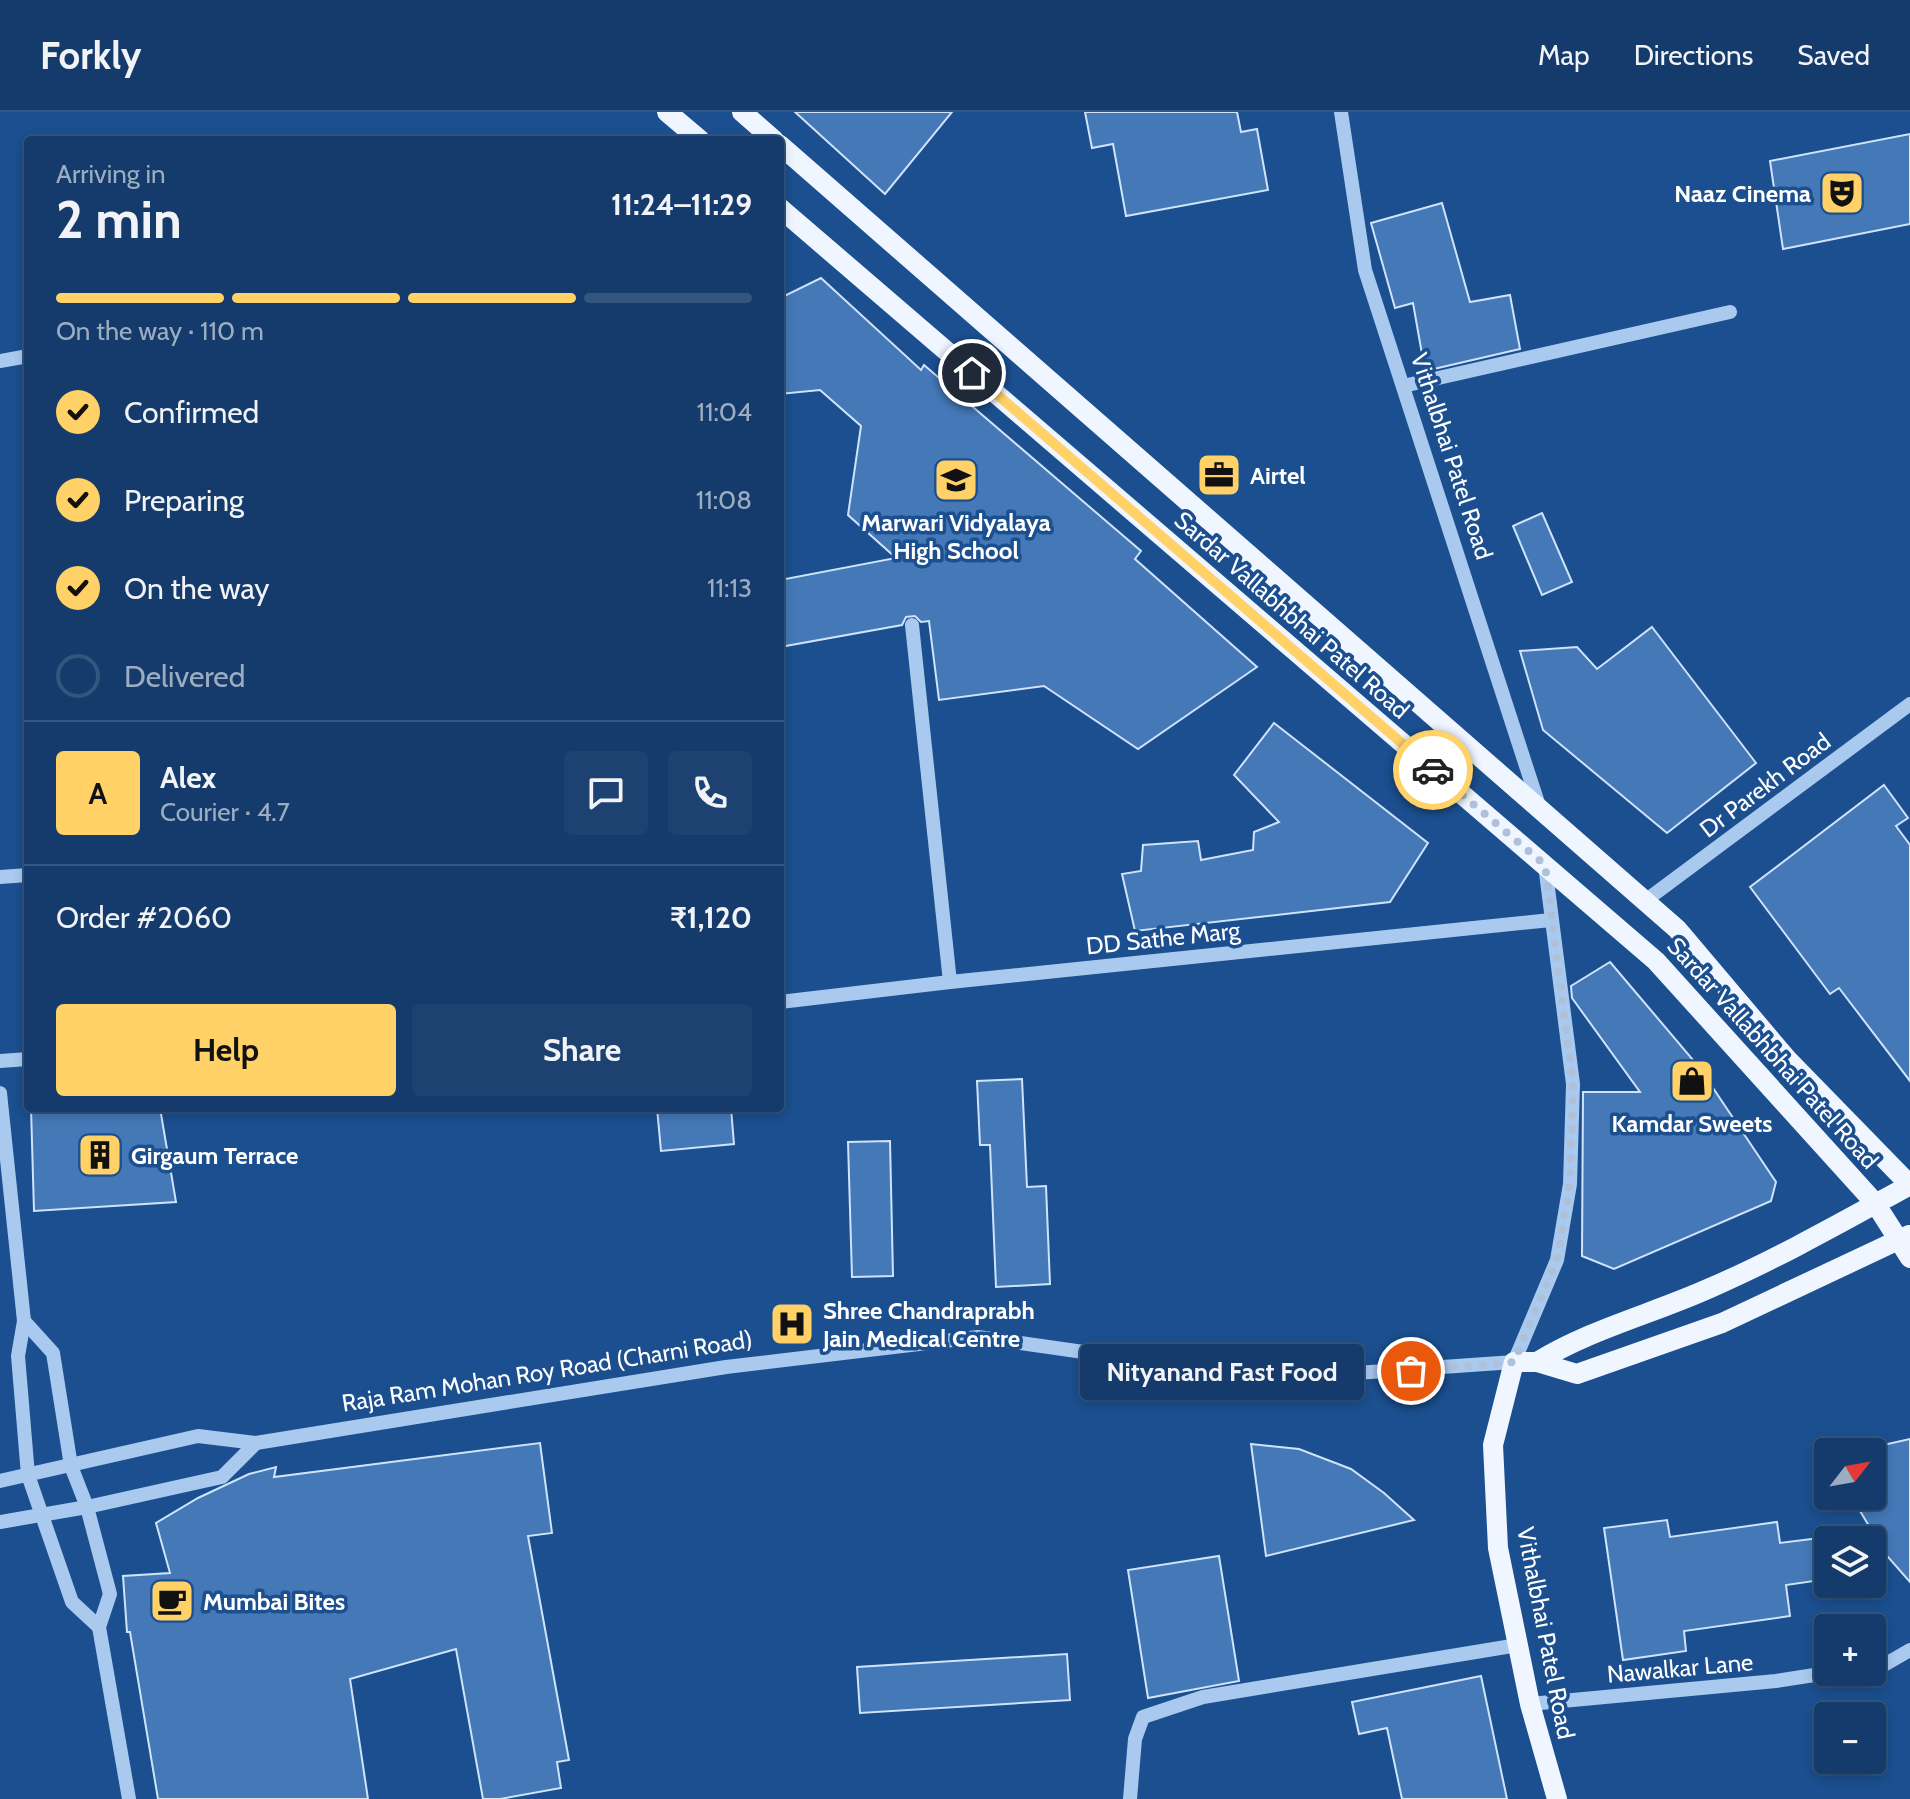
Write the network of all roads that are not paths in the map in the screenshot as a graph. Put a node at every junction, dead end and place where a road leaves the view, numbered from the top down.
1 (667, 112) edge
2 (742, 112) edge
3 (1341, 112) edge
4 (695, 136) edge
5 (769, 136) edge
6 (784, 148) edge
7 (789, 225) edge
8 (1730, 312) dead end
9 (24, 357) edge
10 (0, 361) edge
11 (1403, 386) junction
12 (912, 625) dead end
13 (1910, 704) edge
14 (1540, 810) junction
15 (1545, 865) junction
16 (24, 875) edge
17 (0, 877) edge
18 (1645, 901) junction
19 (1551, 920) junction
20 (950, 982) junction
21 (784, 1002) edge
22 (24, 1059) edge
23 (0, 1061) edge
24 (0, 1093) edge
25 (1910, 1185) edge
26 (1875, 1203) junction
27 (1904, 1237) edge
28 (1910, 1258) edge
29 (1708, 1289) junction
30 (24, 1321) junction
31 (1722, 1323) junction
32 (1514, 1362) junction
33 (1537, 1362) junction
34 (256, 1443) junction
35 (71, 1466) junction
36 (28, 1475) junction
37 (0, 1481) edge
38 (87, 1507) junction
39 (42, 1515) junction
40 (0, 1522) edge
41 (99, 1627) junction
42 (1518, 1645) junction
43 (1910, 1650) edge
44 (1886, 1664) edge
45 (1814, 1675) edge
46 (1530, 1704) junction
47 (129, 1799) edge
48 (1130, 1799) edge
49 (1557, 1799) edge

1 - 4 main road
2 - 5 main road
3 - 11 street, Vithalbhai Patel Road
6 - 14 main road, Sardar Vallabhbhai Patel Road
7 - 15 main road, Sardar Vallabhbhai Patel Road
8 - 11 street
9 - 10 street
11 - 14 street, Vithalbhai Patel Road
12 - 20 street
13 - 18 street, Dr Parekh Road
14 - 18 main road, Sardar Vallabhbhai Patel Road
15 - 19 street, Vithalbhai Patel Road
15 - 26 main road, Sardar Vallabhbhai Patel Road
16 - 17 street
18 - 25 main road, Sardar Vallabhbhai Patel Road
19 - 20 street, DD Sathe Marg
19 - 32 street, Vithalbhai Patel Road
20 - 21 street, DD Sathe Marg
22 - 23 street
24 - 30 street
25 - 26 main road
26 - 27 main road, Sardar Vallabhbhai Patel Road
26 - 29 main road
27 - 28 main road, Sardar Vallabhbhai Patel Road
27 - 31 main road, Raja Ram Mohan Roy Road (Charni Road)
29 - 31 main road
29 - 33 main road
30 - 35 street
30 - 36 street
31 - 33 main road, Raja Ram Mohan Roy Road (Charni Road)
32 - 33 main road, Raja Ram Mohan Roy Road (Charni Road)
32 - 34 street, Raja Ram Mohan Roy Road (Charni Road)
32 - 42 main road, Vithalbhai Patel Road
34 - 35 street, Raja Ram Mohan Roy Road (Charni Road)
34 - 38 street
35 - 36 street, Raja Ram Mohan Roy Road (Charni Road)
35 - 38 street
36 - 37 street, Raja Ram Mohan Roy Road (Charni Road)
36 - 39 street
38 - 39 street
38 - 41 street
39 - 40 street
39 - 41 street
41 - 47 street
42 - 46 main road, Vithalbhai Patel Road
42 - 48 street
43 - 44 street
45 - 46 street, Nawalkar Lane
46 - 49 main road, Vithalbhai Patel Road

